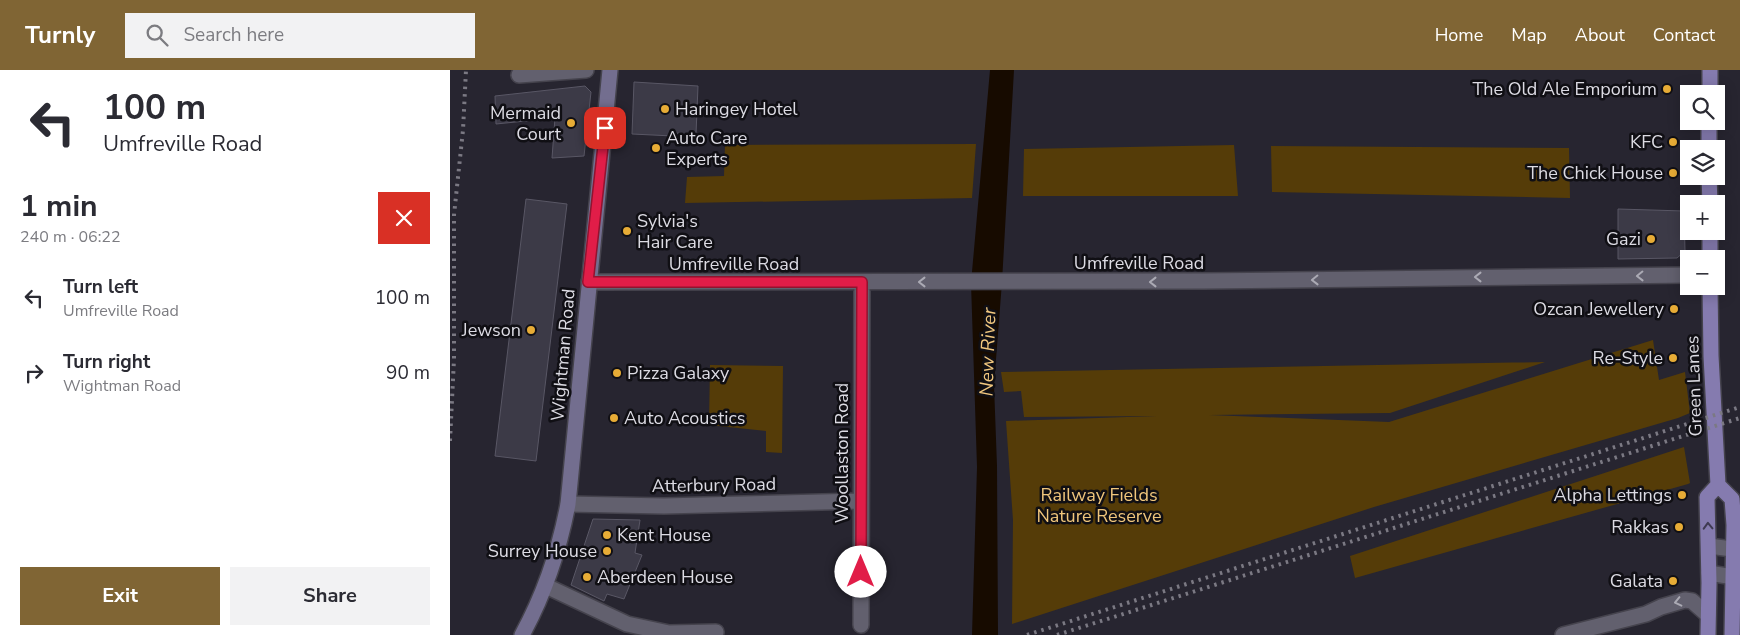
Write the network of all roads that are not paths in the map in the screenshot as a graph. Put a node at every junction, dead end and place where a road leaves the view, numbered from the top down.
1 (586, 70) edge
2 (610, 70) edge
3 (1710, 70) edge
4 (519, 75) dead end
5 (1710, 85) edge
6 (1680, 275) edge
7 (588, 282) junction
8 (862, 282) junction
9 (1710, 295) edge
10 (1718, 485) junction
11 (861, 501) junction
12 (568, 504) junction
13 (1709, 546) junction
14 (1737, 550) edge
15 (1709, 573) junction
16 (1737, 578) edge
17 (546, 586) junction
18 (1708, 615) junction
19 (861, 625) dead end
20 (716, 632) dead end
21 (522, 635) edge
22 (1563, 635) edge
23 (1708, 635) edge
24 (1732, 635) edge

1 - 4 street
2 - 7 main road, Wightman Road
3 - 5 main road
6 -> 8 street, Umfreville Road
7 - 8 street, Umfreville Road
7 - 12 main road, Wightman Road
8 - 11 street, Woollaston Road
9 - 10 main road, Green Lanes
13 -> 10 main road, Green Lanes
10 - 14 main road
11 - 12 street, Atterbury Road
11 - 19 street, Woollaston Road
12 - 17 main road, Wightman Road
13 - 14 street
13 - 15 main road, Green Lanes
14 - 16 main road
15 - 16 street
15 - 18 main road, Green Lanes
16 - 24 main road
17 - 20 street
17 - 21 main road, Wightman Road
18 -> 22 street
18 - 23 main road, Green Lanes

